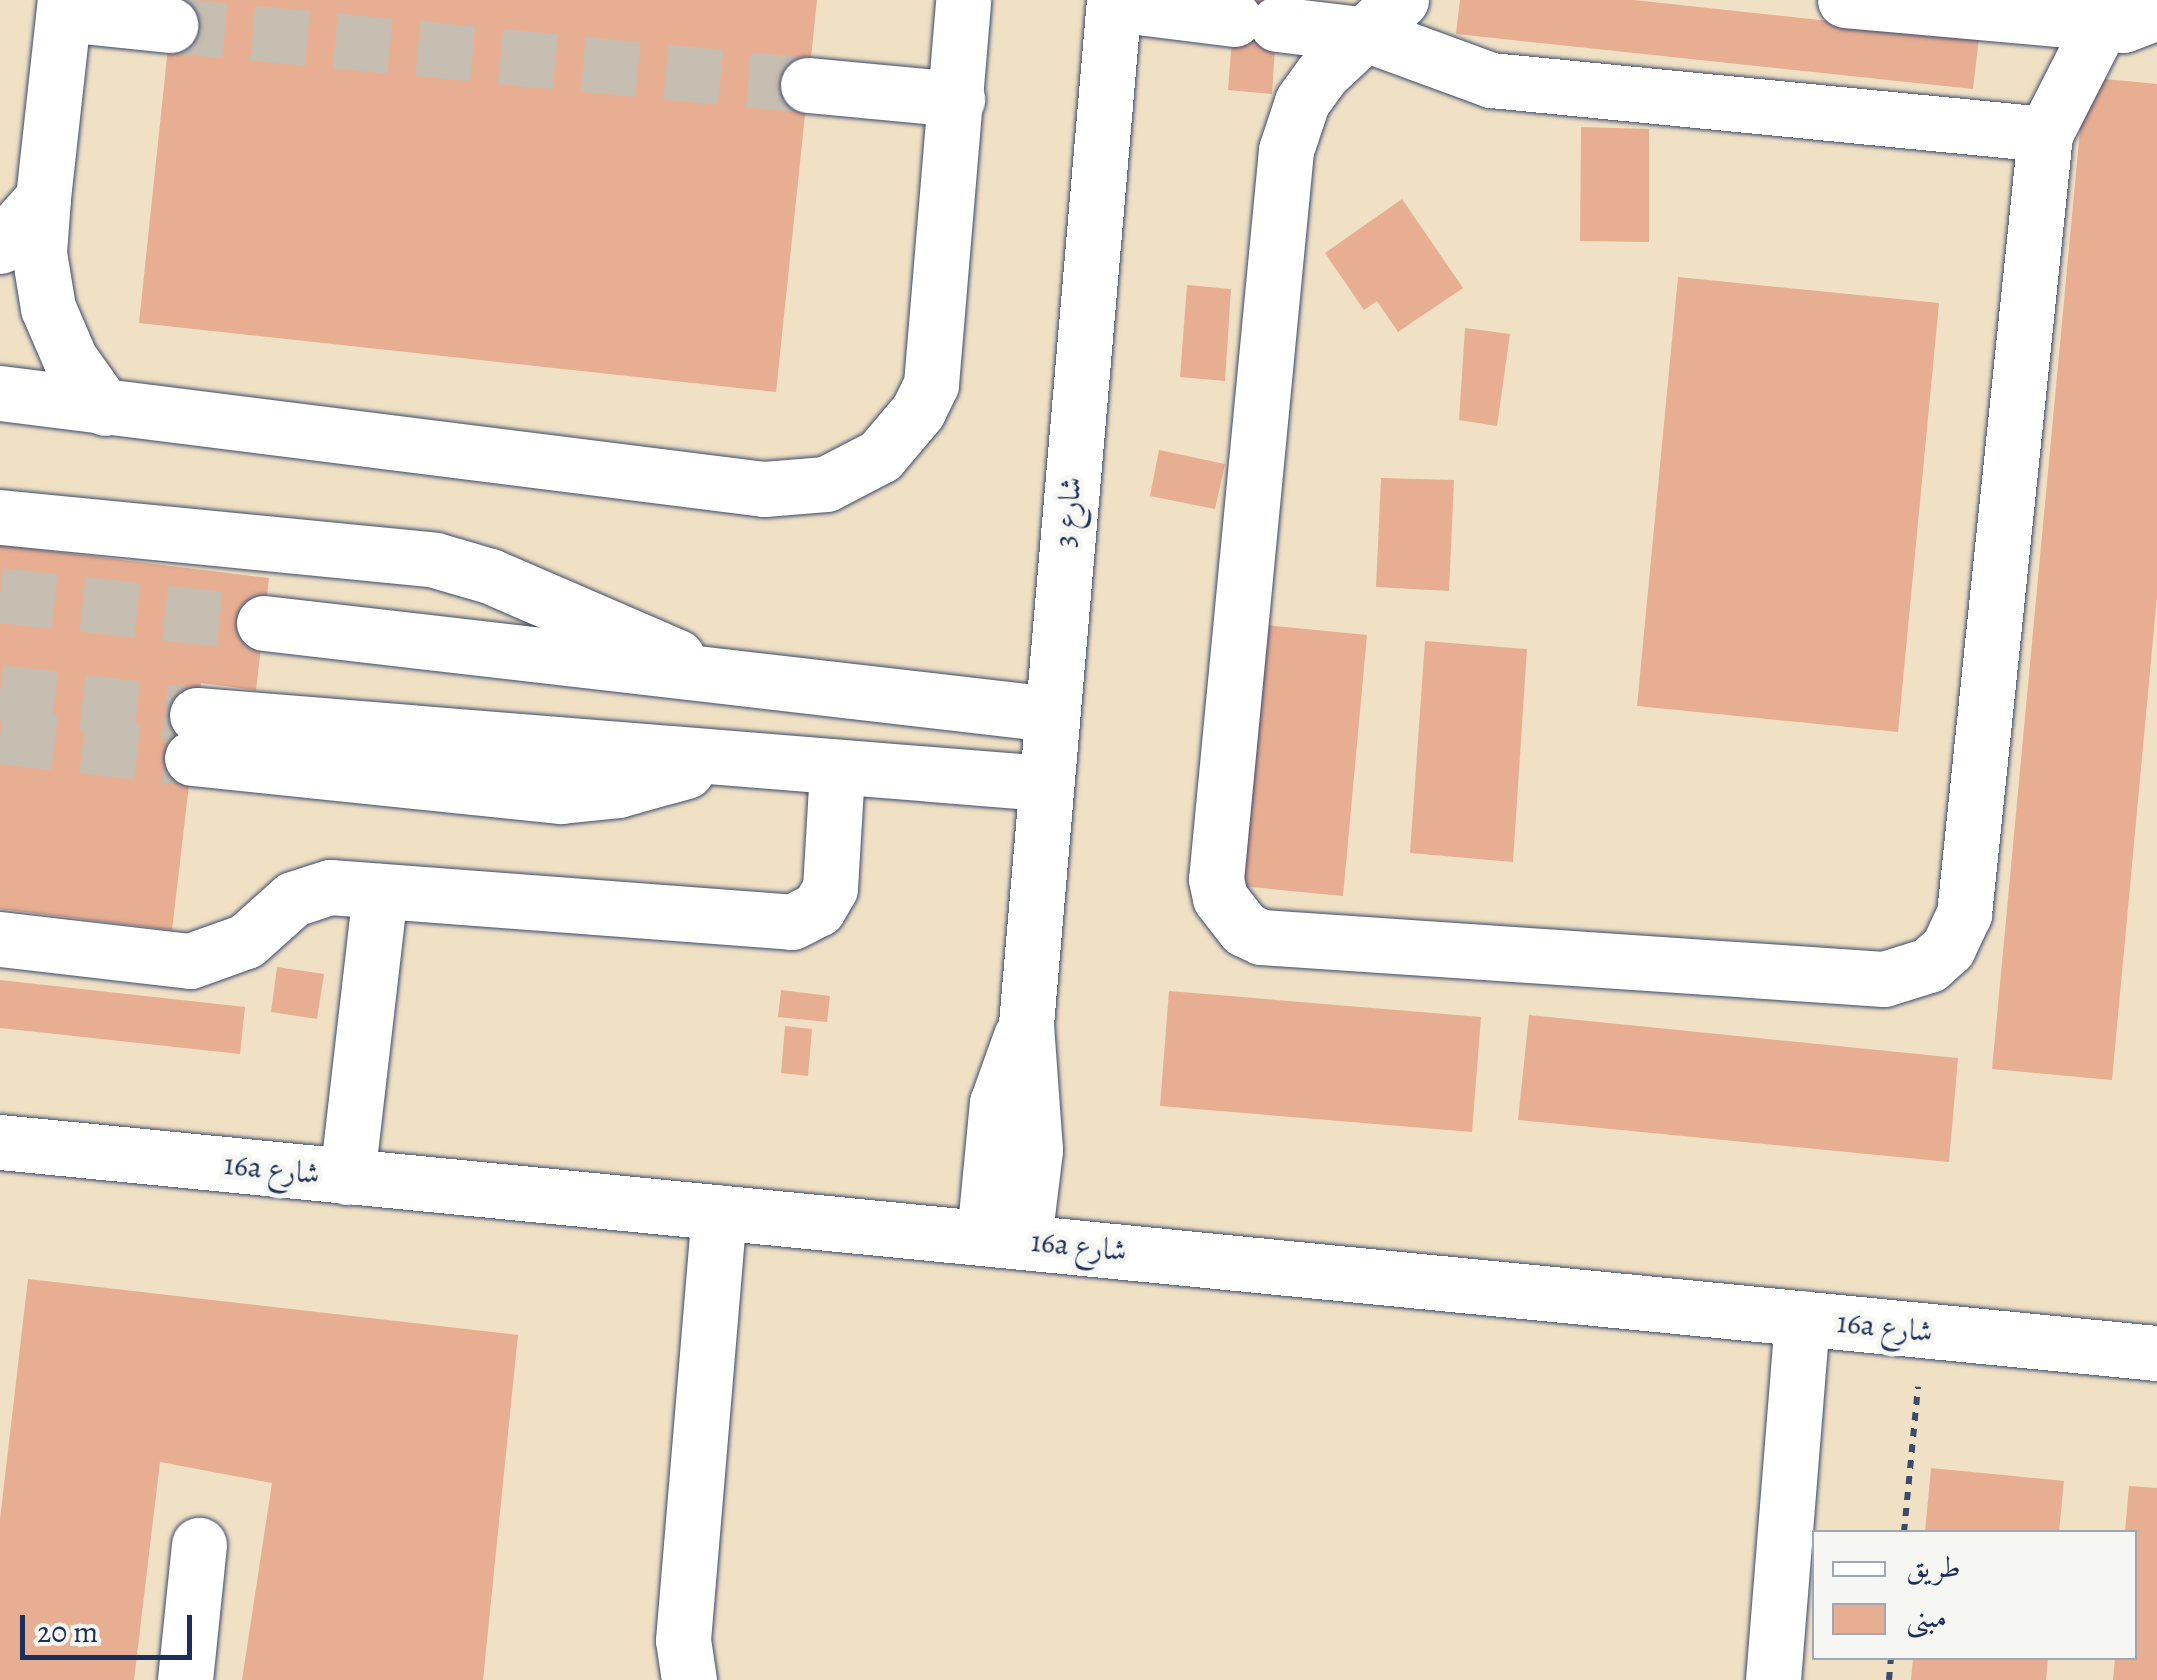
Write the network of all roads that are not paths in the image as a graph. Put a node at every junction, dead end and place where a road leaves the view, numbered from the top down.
1 (964, 0) edge
2 (1844, 0) edge
3 (1114, 2) edge
4 (65, 7) edge
5 (2157, 12) edge
6 (1384, 17) edge
7 (170, 24) tunnel mouth
8 (2101, 24) junction
9 (808, 85) tunnel mouth
10 (958, 100) junction
11 (2045, 134) junction
12 (42, 198) junction
13 (0, 246) edge
14 (0, 393) edge
15 (105, 408) junction
16 (0, 517) edge
17 (264, 623) tunnel mouth
18 (735, 682) junction
19 (1050, 714) junction
20 (194, 737) tunnel mouth
21 (837, 770) junction
22 (1044, 783) junction
23 (380, 891) junction
24 (0, 939) edge
25 (0, 1142) edge
26 (347, 1177) junction
27 (719, 1213) junction
28 (1004, 1238) junction
29 (1802, 1318) junction
30 (2157, 1353) edge
31 (199, 1546) dead end
32 (185, 1680) edge
33 (688, 1680) edge
34 (1773, 1680) edge

1 - 10 street
2 - 8 street
3 - 6 street
3 - 19 street, شارع 3
4 - 7 street
4 - 12 street
5 - 8 street
6 - 11 street
6 - 11 street
8 - 11 street
9 - 10 street
10 - 15 street
12 - 13 street
12 - 15 street
14 - 15 street
16 - 18 street
17 - 18 street
18 - 19 street
19 - 22 street, شارع 3
20 - 21 street
21 - 22 street
21 - 23 street
22 - 28 street, شارع 3
23 - 24 street
23 - 26 street
25 - 26 street, 16a شارع
26 - 27 street, 16a شارع
27 - 28 street, 16a شارع
27 - 33 street
28 - 29 street, 16a شارع
29 - 30 street, 16a شارع
29 - 34 street
31 - 32 street

